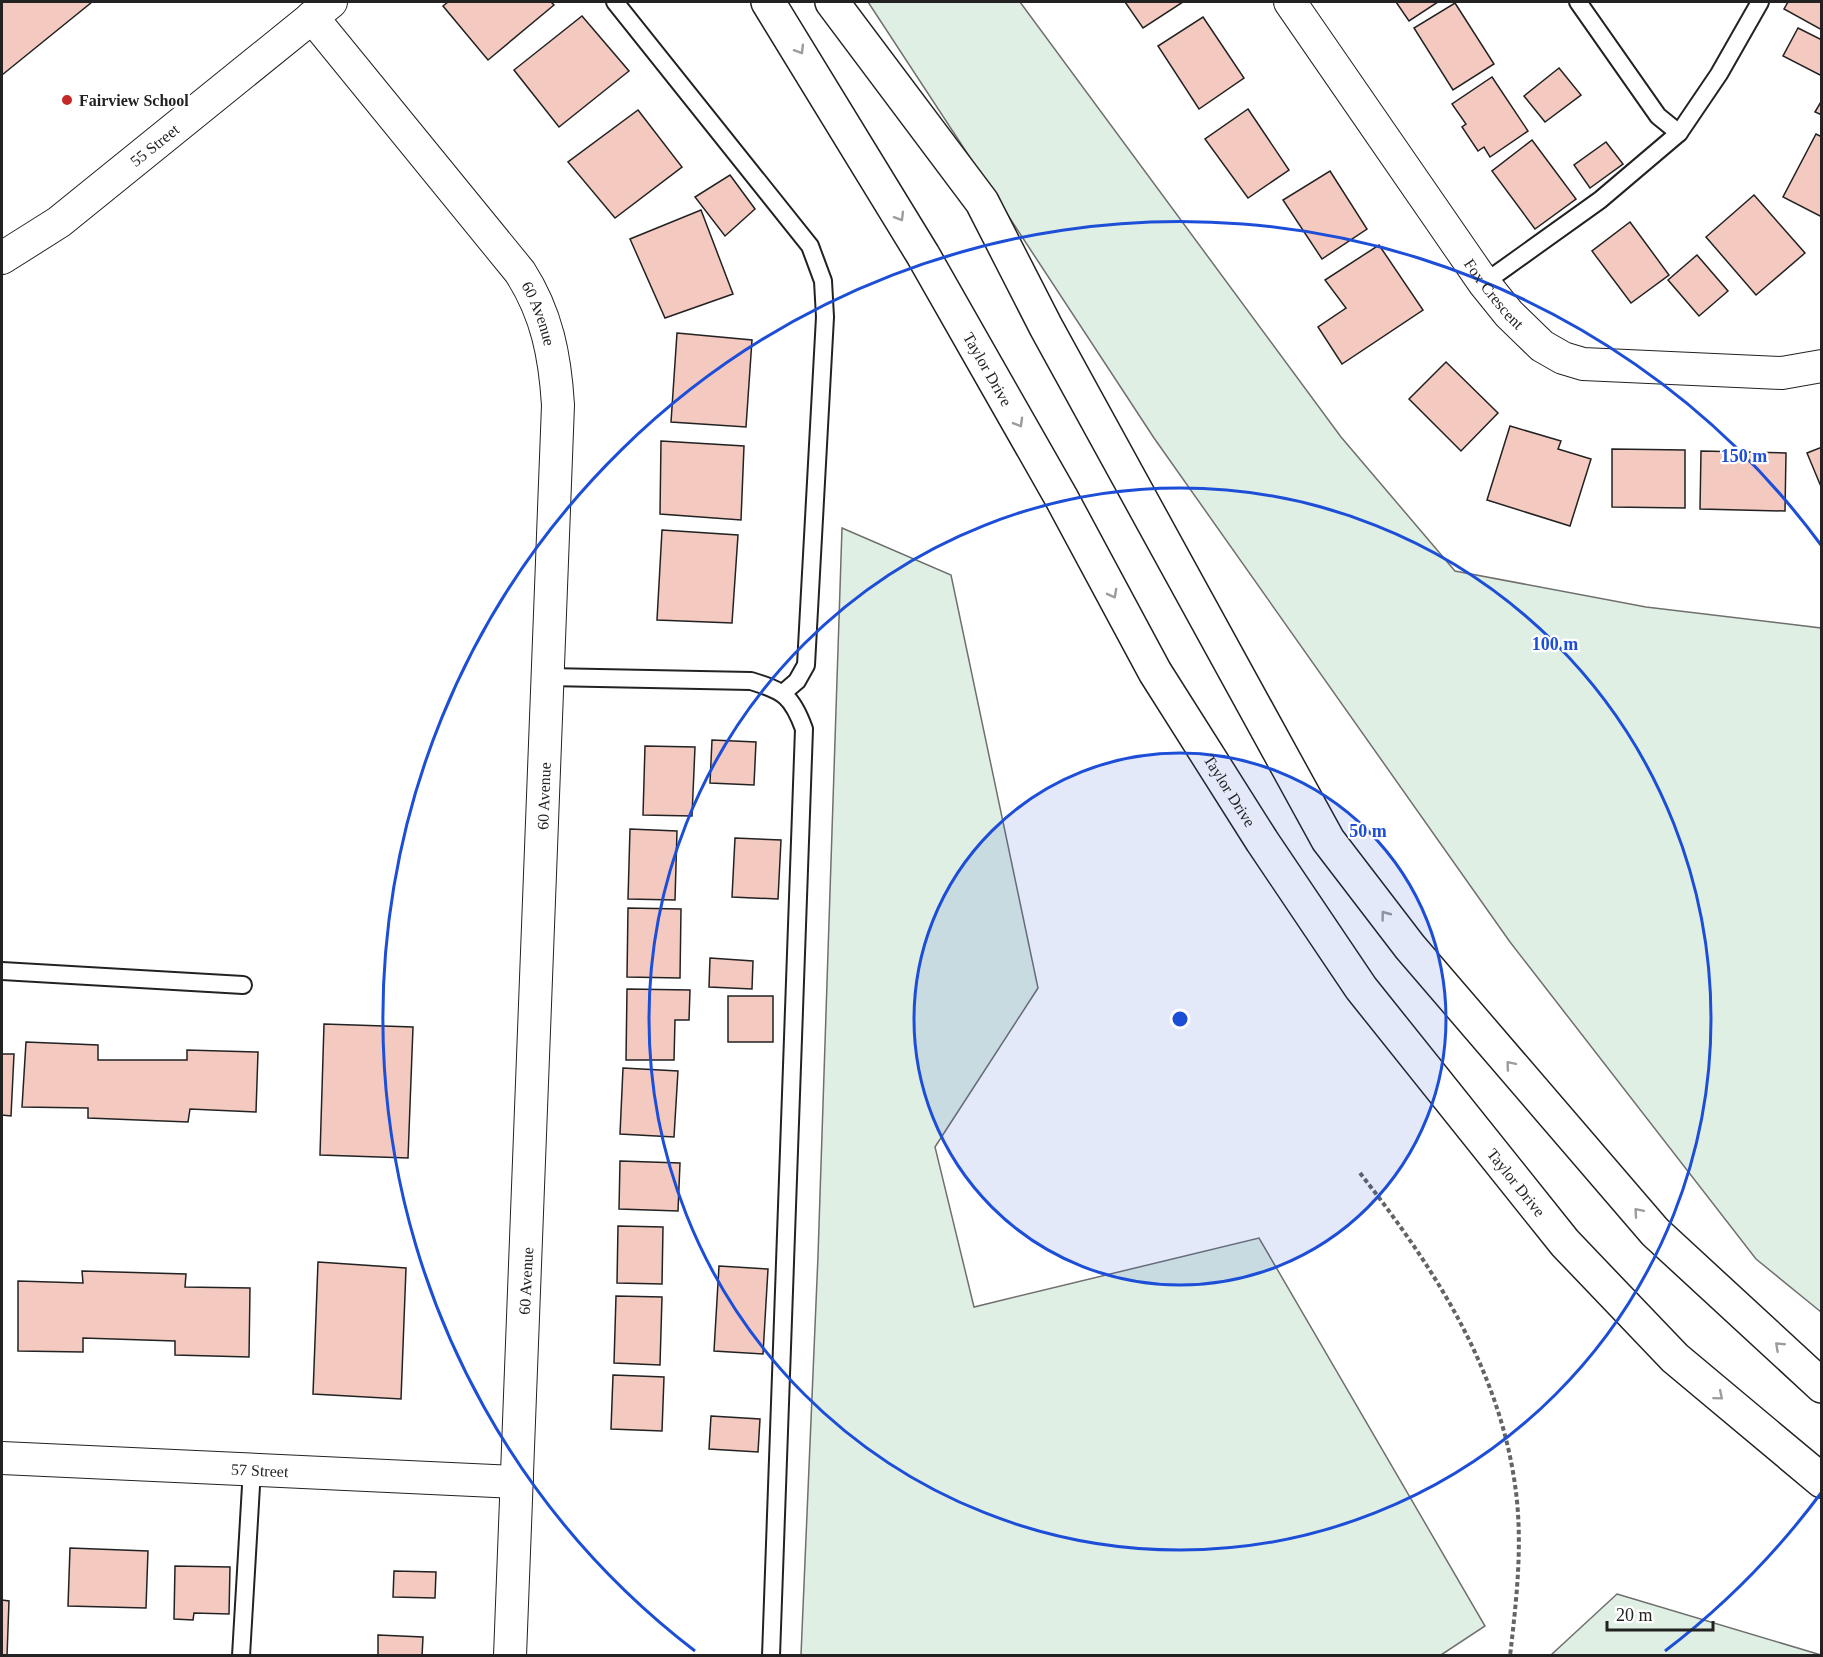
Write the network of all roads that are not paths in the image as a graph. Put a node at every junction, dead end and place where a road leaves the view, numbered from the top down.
1 (615, 2) edge
2 (768, 2) edge
3 (832, 2) edge
4 (1290, 2) edge
5 (1578, 2) edge
6 (1760, 2) edge
7 (322, 9) edge
8 (1679, 133) junction
9 (2, 258) edge
10 (1484, 283) junction
11 (1821, 366) edge
12 (548, 677) junction
13 (783, 693) junction
14 (2, 971) edge
15 (243, 985) dead end
16 (1821, 1386) edge
17 (2, 1458) edge
18 (252, 1469) junction
19 (1821, 1481) edge
20 (517, 1482) junction
21 (241, 1656) edge
22 (510, 1656) edge
23 (771, 1656) edge

1 - 13 lane
2 -> 19 main road, Taylor Drive
16 -> 3 main road
4 - 10 street, Fox Crescent
5 - 8 lane
6 - 8 lane
7 - 9 street, 55 Street
7 - 12 street, 60 Avenue
8 - 10 lane
10 - 11 street, Fox Crescent
12 - 13 lane
12 - 20 street, 60 Avenue
13 - 23 lane
14 - 15 lane
17 - 18 street, 57 Street
18 - 20 street, 57 Street
18 - 21 lane
20 - 22 street, 60 Avenue

